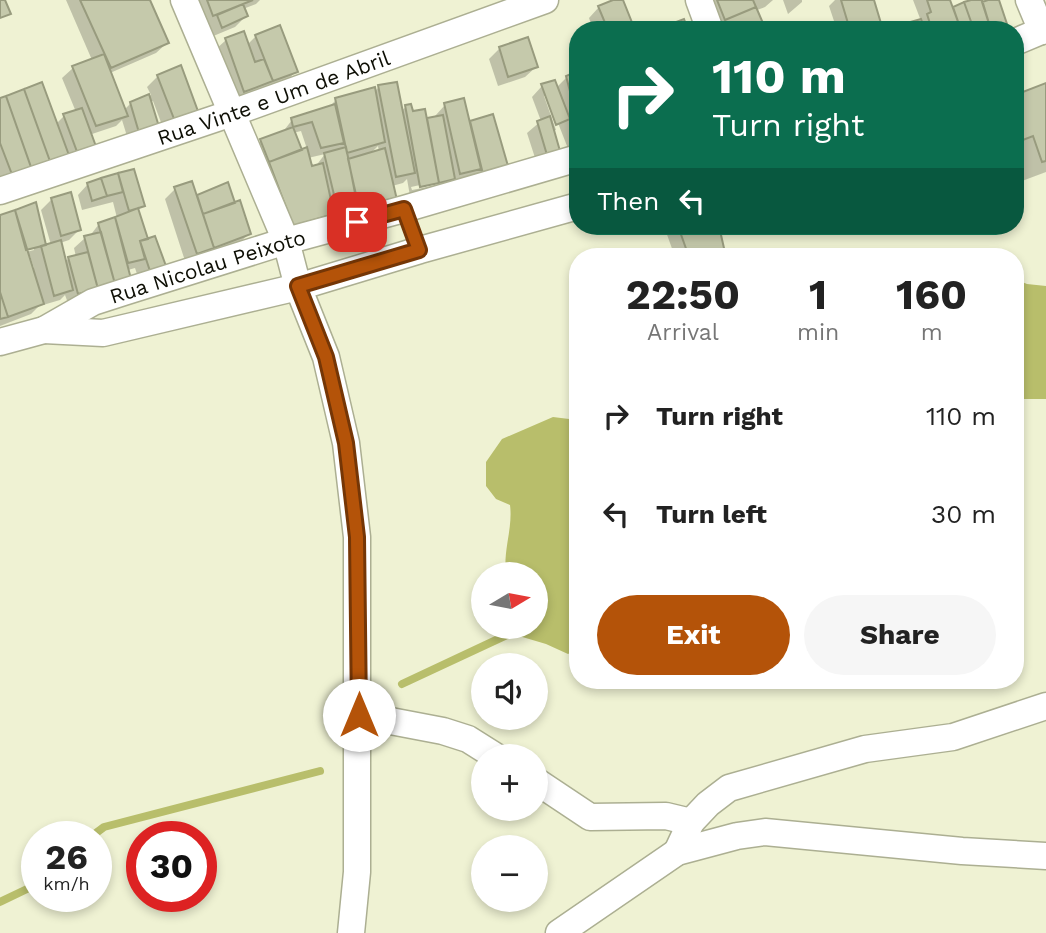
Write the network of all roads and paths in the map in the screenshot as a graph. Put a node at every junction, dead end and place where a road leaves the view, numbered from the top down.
1 (184, 0) edge
2 (545, 0) edge
3 (699, 0) edge
4 (1029, 0) edge
5 (707, 21) edge
6 (1044, 30) edge
7 (1024, 38) edge
8 (232, 113) junction
9 (569, 161) edge
10 (526, 174) junction
11 (0, 191) edge
12 (404, 209) junction
13 (569, 209) edge
14 (543, 217) junction
15 (286, 241) junction
16 (419, 250) junction
17 (298, 286) junction
18 (44, 330) junction
19 (0, 342) edge
20 (1046, 706) edge
21 (359, 715) junction
22 (476, 744) edge
23 (548, 790) edge
24 (691, 822) junction
25 (677, 852) junction
26 (1046, 856) edge
27 (351, 933) edge
28 (559, 933) edge

1 - 8 street
2 - 8 street, Rua Vinte e Um de Abril
3 - 5 street
4 - 6 street
6 - 7 street
8 - 11 street, Rua Vinte e Um de Abril
8 - 15 street
9 - 10 street, Rua Nicolau Peixoto
10 - 12 street, Rua Nicolau Peixoto
10 - 14 street
12 - 15 street, Rua Nicolau Peixoto
12 - 16 street
13 - 14 street, Rua Nicolau Peixoto
14 - 16 street, Rua Nicolau Peixoto
15 - 17 street
15 - 18 street, Rua Nicolau Peixoto
16 - 17 street, Rua Nicolau Peixoto
17 - 18 street, Rua Nicolau Peixoto
17 - 21 street
18 - 19 street, Rua Nicolau Peixoto
20 - 24 street
21 - 22 street
21 - 27 street
23 - 24 street
24 - 25 street
25 - 26 street
25 - 28 street

